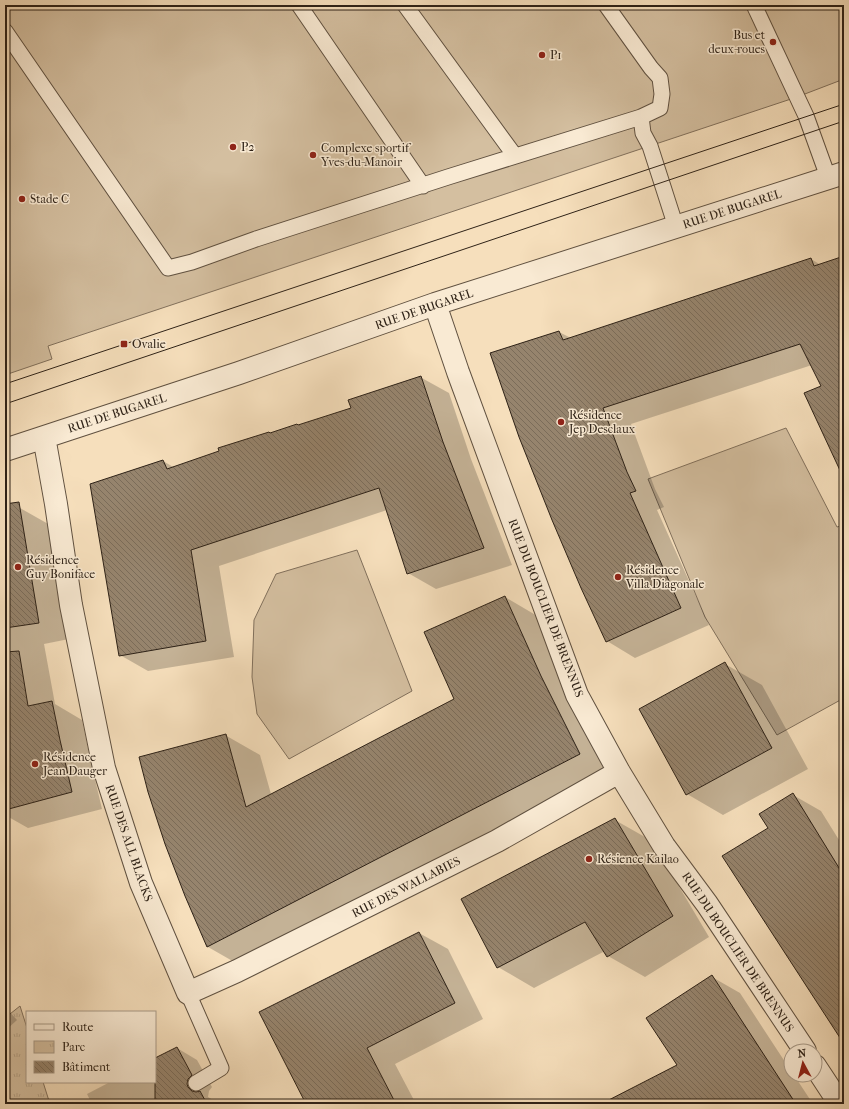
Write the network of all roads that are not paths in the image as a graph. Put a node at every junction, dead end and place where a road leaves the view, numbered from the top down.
1 (299, 5) edge
2 (405, 5) edge
3 (606, 5) edge
4 (754, 5) edge
5 (5, 31) edge
6 (641, 117) junction
7 (515, 156) junction
8 (836, 175) edge
9 (423, 186) junction
10 (676, 227) junction
11 (435, 304) junction
12 (42, 438) junction
13 (5, 450) edge
14 (619, 772) junction
15 (188, 993) junction
16 (800, 1043) edge
17 (823, 1078) edge
18 (196, 1083) dead end
19 (840, 1104) edge

1 - 9 lane
2 - 7 lane
3 - 6 lane
4 - 8 lane
5 - 9 lane
6 - 7 lane
6 - 10 lane
7 - 9 lane
8 - 10 street, RUE DE BUGAREL
10 - 11 street, RUE DE BUGAREL
11 - 12 street, RUE DE BUGAREL
11 - 14 street, RUE DU BOUCLIER DE BRENNUS
12 - 13 street, RUE DE BUGAREL
12 - 15 street, RUE DES ALL BLACKS
14 - 15 street, RUE DES WALLABIES
14 - 16 street, RUE DU BOUCLIER DE BRENNUS
15 - 18 lane, RUE DES ALL BLACKS
17 - 19 street

